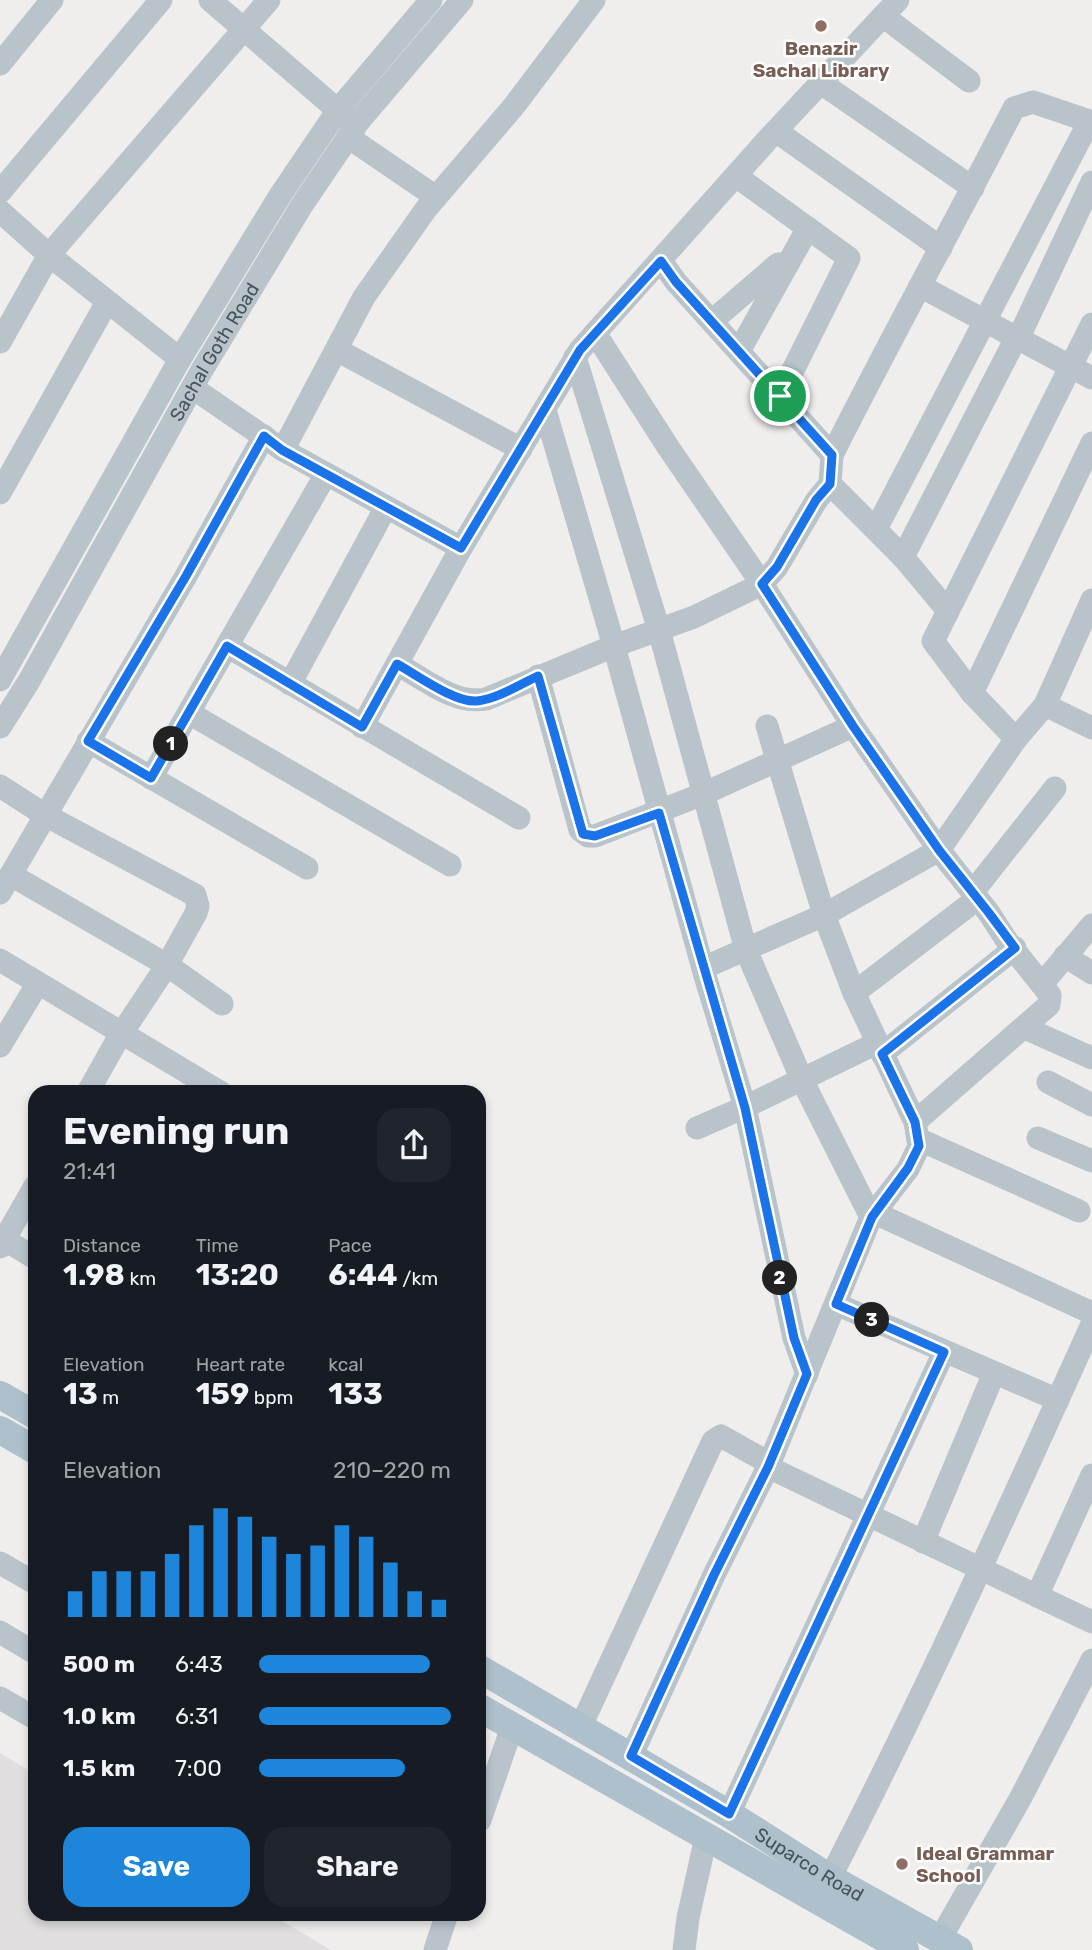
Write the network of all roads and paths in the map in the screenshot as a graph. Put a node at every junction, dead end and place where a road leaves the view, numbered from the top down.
1 (52, 0) edge
2 (161, 0) edge
3 (210, 0) edge
4 (269, 0) edge
5 (431, 0) edge
6 (462, 0) edge
7 (594, 0) edge
8 (890, 8) edge
9 (244, 30) junction
10 (0, 64) edge
11 (969, 81) dead end
12 (821, 83) junction
13 (338, 110) junction
14 (1090, 122) edge
15 (352, 131) junction
16 (776, 131) junction
17 (736, 176) junction
18 (1092, 182) edge
19 (973, 188) junction
20 (0, 192) edge
21 (436, 197) junction
22 (0, 211) edge
23 (808, 228) junction
24 (941, 248) junction
25 (49, 255) junction
26 (661, 261) junction
27 (788, 264) junction
28 (920, 286) junction
29 (107, 302) junction
30 (712, 321) junction
31 (984, 321) junction
32 (1092, 324) edge
33 (594, 333) junction
34 (1017, 338) junction
35 (0, 342) edge
36 (337, 350) junction
37 (739, 351) junction
38 (575, 357) junction
39 (180, 359) junction
40 (1082, 373) edge
41 (193, 388) junction
42 (780, 396) junction
43 (545, 410) junction
44 (273, 443) junction
45 (1092, 443) edge
46 (521, 449) junction
47 (832, 455) junction
48 (326, 474) junction
49 (830, 484) junction
50 (0, 493) edge
51 (386, 507) junction
52 (876, 529) junction
53 (461, 548) junction
54 (904, 557) junction
55 (762, 584) junction
56 (1092, 600) edge
57 (948, 611) junction
58 (659, 630) junction
59 (227, 646) junction
60 (614, 646) junction
61 (397, 664) junction
62 (2, 672) edge
63 (538, 676) junction
64 (290, 684) junction
65 (972, 694) junction
66 (1045, 705) junction
67 (189, 713) junction
68 (767, 726) dead end
69 (853, 726) junction
70 (0, 727) edge
71 (362, 727) junction
72 (1092, 728) edge
73 (1016, 739) junction
74 (88, 741) junction
75 (777, 761) junction
76 (151, 778) junction
77 (0, 786) edge
78 (1055, 788) dead end
79 (703, 794) junction
80 (659, 813) junction
81 (45, 815) junction
82 (519, 818) dead end
83 (939, 850) junction
84 (450, 865) dead end
85 (307, 868) dead end
86 (6, 884) edge
87 (974, 896) junction
88 (824, 915) junction
89 (1092, 925) edge
90 (1015, 948) junction
91 (746, 950) junction
92 (1065, 956) junction
93 (0, 960) edge
94 (167, 965) junction
95 (703, 968) junction
96 (1092, 973) edge
97 (38, 983) junction
98 (1042, 984) junction
99 (853, 993) junction
100 (222, 1004) dead end
101 (1025, 1028) junction
102 (123, 1032) junction
103 (0, 1046) edge
104 (879, 1049) junction
105 (1092, 1058) edge
106 (802, 1080) junction
107 (1048, 1082) dead end
108 (92, 1085) edge
109 (191, 1085) edge
110 (1092, 1105) edge
111 (745, 1108) junction
112 (697, 1128) dead end
113 (917, 1131) junction
114 (1038, 1138) dead end
115 (1092, 1161) edge
116 (28, 1198) edge
117 (1079, 1211) dead end
118 (873, 1215) junction
119 (2, 1241) edge
120 (28, 1254) edge
121 (836, 1304) junction
122 (1092, 1313) edge
123 (1092, 1324) edge
124 (944, 1352) junction
125 (994, 1373) junction
126 (807, 1374) junction
127 (0, 1395) edge
128 (1058, 1400) junction
129 (28, 1411) edge
130 (0, 1430) edge
131 (28, 1446) edge
132 (769, 1465) junction
133 (1092, 1475) edge
134 (868, 1516) junction
135 (923, 1542) junction
136 (0, 1563) edge
137 (981, 1570) junction
138 (28, 1579) edge
139 (1037, 1596) junction
140 (1092, 1621) edge
141 (0, 1632) edge
142 (28, 1649) edge
143 (1092, 1660) edge
144 (486, 1672) edge
145 (0, 1698) edge
146 (486, 1712) edge
147 (28, 1714) edge
148 (575, 1723) junction
149 (512, 1727) junction
150 (554, 1749) junction
151 (631, 1756) junction
152 (486, 1803) edge
153 (729, 1814) junction
154 (706, 1837) junction
155 (830, 1878) junction
156 (856, 1907) junction
157 (445, 1921) edge
158 (950, 1945) edge
159 (435, 1950) edge
160 (684, 1950) edge
161 (905, 1950) edge

1 - 10 street
2 - 20 street
3 - 9 street
4 - 9 street
5 - 13 street, Sachal Goth Road
6 - 15 street, Sachal Goth Road
7 - 21 street
8 - 11 street
8 - 12 street
9 - 13 street
9 - 25 street
12 - 16 street
12 - 19 street
13 - 15 street
13 - 39 street, Sachal Goth Road
14 - 19 street
14 - 31 street
15 - 21 street
15 - 41 street, Sachal Goth Road
16 - 17 street
16 - 24 street
17 - 23 street
17 - 26 street
18 - 34 street
19 - 24 street
21 - 36 street
22 - 25 street
23 - 27 street
23 - 42 street
24 - 28 street
25 - 29 street
25 - 35 street
26 - 30 street
26 - 33 street
27 - 30 street
27 - 37 street
28 - 31 street
28 - 47 street
29 - 39 street
29 - 50 street
30 - 37 street
31 - 34 street
31 - 52 street
32 - 40 street
33 - 38 street
33 - 55 street
34 - 40 street
34 - 54 street
36 - 44 street
36 - 46 street
37 - 42 street
38 - 43 street
38 - 58 street
39 - 62 street, Sachal Goth Road
40 - 57 street
41 - 44 street
41 - 70 street, Sachal Goth Road
42 - 47 street
43 - 46 street
43 - 60 street
44 - 48 street
44 - 74 street
45 - 65 street
46 - 53 street
47 - 49 street
48 - 51 street
48 - 59 street
49 - 52 street
49 - 55 street
51 - 53 street
51 - 64 street
52 - 54 street
53 - 61 street
54 - 57 street
55 - 58 street
55 - 69 street
56 - 66 street
57 - 65 street
58 - 60 street
58 - 79 street
59 - 64 street
59 - 67 street
60 - 63 street
60 - 80 street
61 - 63 street
61 - 71 street
63 - 80 street
64 - 71 street
65 - 73 street
66 - 72 street
66 - 73 street
67 - 76 street
67 - 84 street
68 - 75 street
69 - 75 street
69 - 83 street
71 - 82 street
73 - 83 street
74 - 76 street
74 - 81 street
75 - 79 street
75 - 88 street
76 - 85 street
77 - 81 street
78 - 87 street
79 - 80 street
79 - 91 street
80 - 95 street
81 - 86 street
81 - 94 street
83 - 87 street
83 - 88 street
86 - 94 street
87 - 90 street
87 - 99 street
88 - 91 street
88 - 99 street
89 - 92 street
90 - 98 street
90 - 104 street
91 - 95 street
91 - 106 street
92 - 96 street
92 - 98 street
93 - 97 street
94 - 100 street
94 - 102 street
95 - 111 street
97 - 102 street
97 - 103 street
98 - 101 street
99 - 104 street
101 - 105 street
101 - 113 street
102 - 108 street
102 - 109 street
104 - 106 street
104 - 113 street
106 - 111 street
106 - 118 street
107 - 110 street
111 - 112 street
111 - 126 street
113 - 117 street
113 - 118 street
114 - 115 street
116 - 119 street
118 - 121 street
118 - 122 street
119 - 120 street
121 - 124 street
121 - 126 street
123 - 128 street
124 - 125 street
124 - 134 street
125 - 128 street
125 - 135 street
126 - 132 street
127 - 129 main road
128 - 137 street
130 - 131 main road
132 - 134 street
132 - 148 street
132 - 151 street
133 - 139 street
134 - 135 street
134 - 153 street
135 - 137 street
136 - 138 street
137 - 139 street
137 - 155 street
139 - 140 street
141 - 142 street
143 - 158 street
144 - 148 main road, Suparco Road
145 - 147 street
146 - 149 main road, Suparco Road
148 - 150 main road
148 - 151 main road, Suparco Road
149 - 150 main road, Suparco Road
149 - 152 street
150 - 154 main road, Suparco Road
151 - 153 main road, Suparco Road
153 - 155 main road, Suparco Road
154 - 156 main road, Suparco Road
154 - 160 street
155 - 156 main road, Suparco Road
156 - 158 main road, Suparco Road
156 - 161 main road, Suparco Road
157 - 159 street

